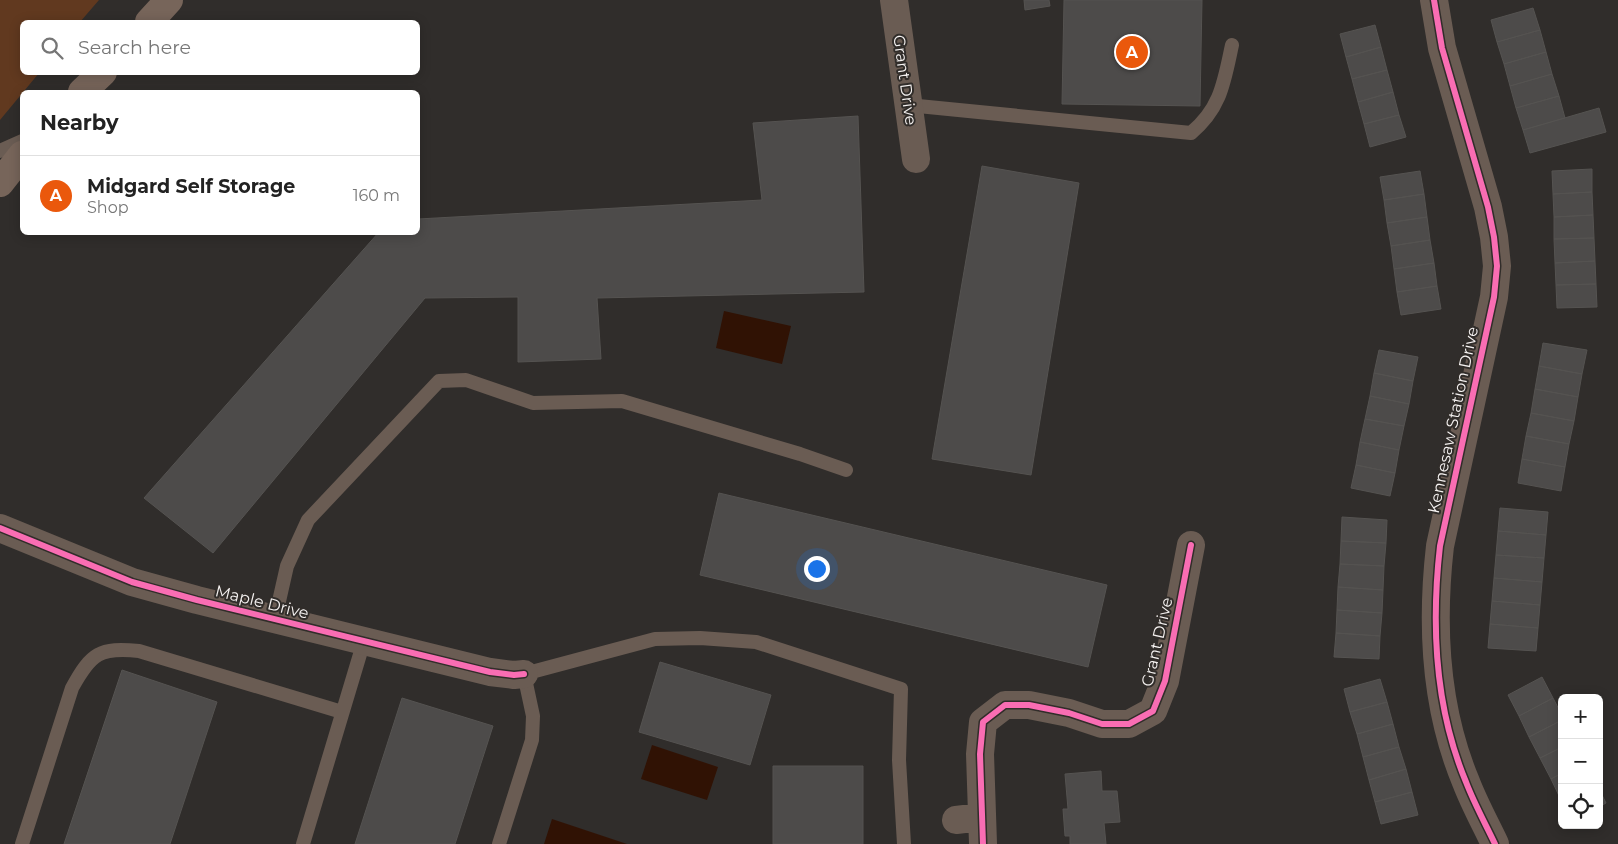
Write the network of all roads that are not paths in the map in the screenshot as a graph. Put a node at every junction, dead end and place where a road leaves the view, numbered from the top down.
1 (169, 0) edge
2 (894, 0) edge
3 (1434, 0) edge
4 (151, 20) edge
5 (1232, 45) dead end
6 (100, 75) edge
7 (84, 90) edge
8 (908, 105) junction
9 (20, 142) edge
10 (0, 151) edge
11 (20, 158) edge
12 (916, 159) dead end
13 (0, 183) edge
14 (846, 470) dead end
15 (0, 528) edge
16 (1191, 545) dead end
17 (275, 619) junction
18 (364, 641) junction
19 (524, 674) junction
20 (342, 712) junction
21 (22, 844) edge
22 (303, 844) edge
23 (499, 844) edge
24 (904, 844) edge
25 (983, 844) edge
26 (1495, 844) edge

1 - 4 main road
2 - 8 street, Grant Drive
3 - 26 street, Kennesaw Station Drive
5 - 8 lane
6 - 7 main road
8 - 12 street, Grant Drive
9 - 10 lane
11 - 13 main road
14 - 17 lane
15 - 17 street, Maple Drive
16 - 25 street, Grant Drive
17 - 18 street, Maple Drive
18 - 19 street, Maple Drive
18 - 20 lane
19 - 23 lane
19 - 24 lane
20 - 21 lane
20 - 22 lane

